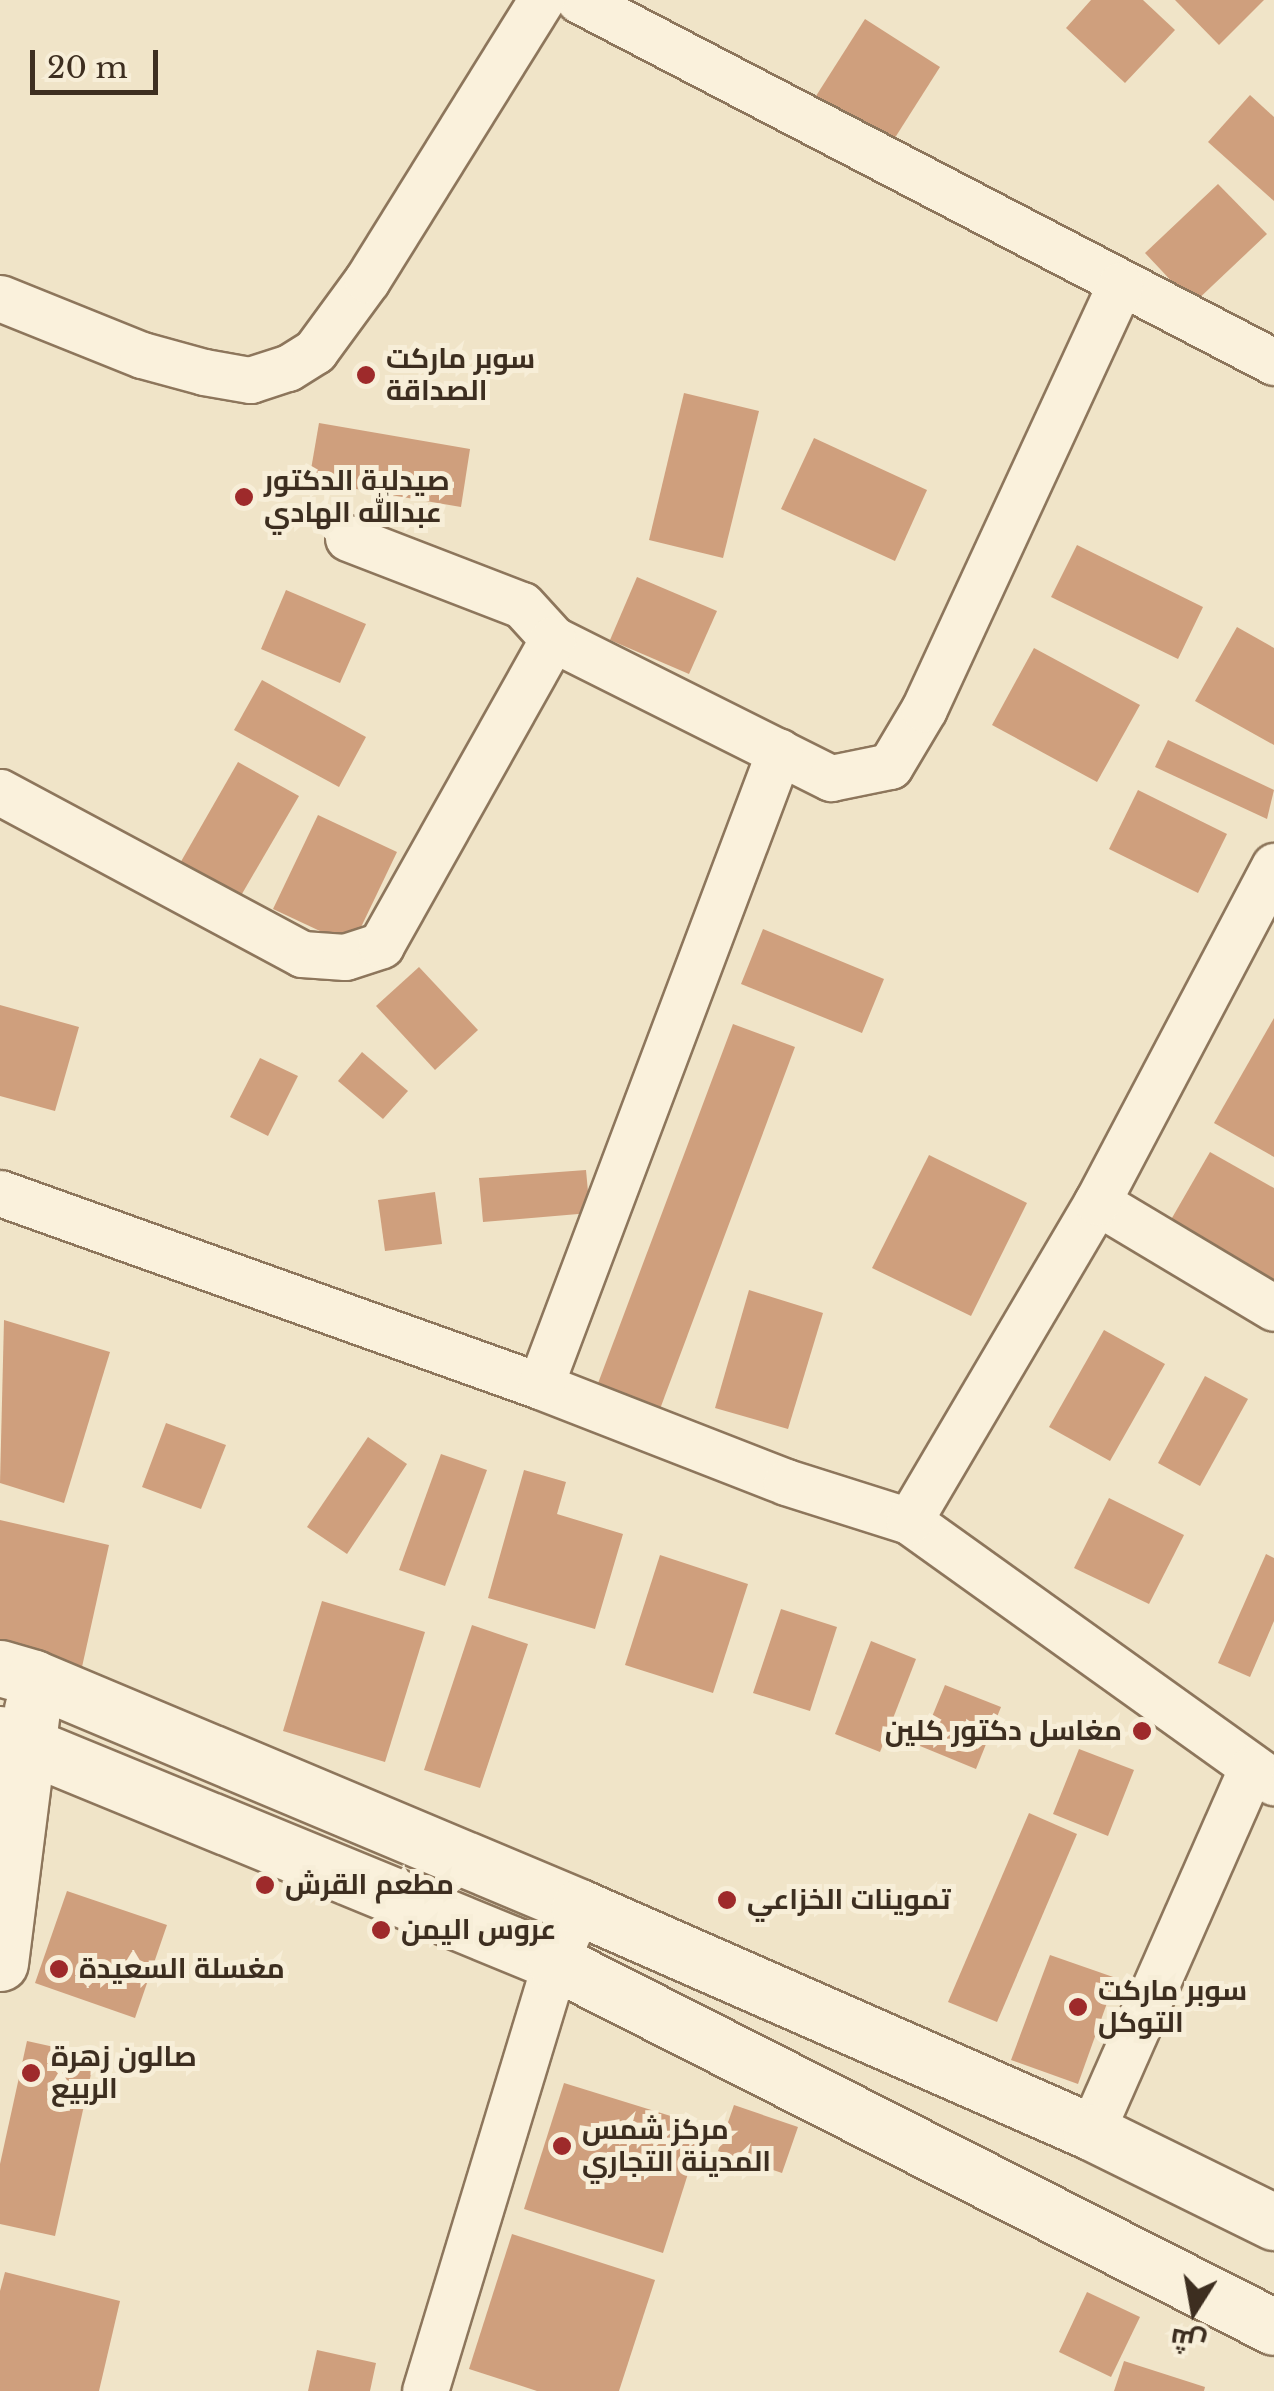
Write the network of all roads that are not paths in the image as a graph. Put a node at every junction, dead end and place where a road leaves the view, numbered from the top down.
1 (541, 0) edge
2 (578, 0) edge
3 (1120, 285) junction
4 (0, 298) edge
5 (1274, 362) edge
6 (348, 538) dead end
7 (553, 639) junction
8 (780, 752) junction
9 (0, 792) edge
10 (1274, 866) edge
11 (0, 1193) edge
12 (1097, 1202) junction
13 (1274, 1308) edge
14 (540, 1386) junction
15 (908, 1521) junction
16 (17, 1673) edge
17 (15, 1739) edge
18 (1263, 1776) edge
19 (579, 1907) junction
20 (555, 1962) junction
21 (0, 1963) edge
22 (1091, 2132) junction
23 (1274, 2222) edge
24 (1274, 2327) edge
25 (424, 2391) edge

1 - 4 street
2 - 3 street
3 - 5 street
3 - 8 street
6 - 7 street
7 - 8 street
7 - 9 street
8 - 14 street
10 - 12 street
11 - 14 street
12 - 13 street
12 - 15 street
14 - 15 street
15 - 18 street
16 - 17 street
16 - 19 street
17 - 20 street
17 - 21 street
18 - 22 street
19 - 20 street
19 - 22 street
20 - 24 street
20 - 25 street
22 - 23 street

